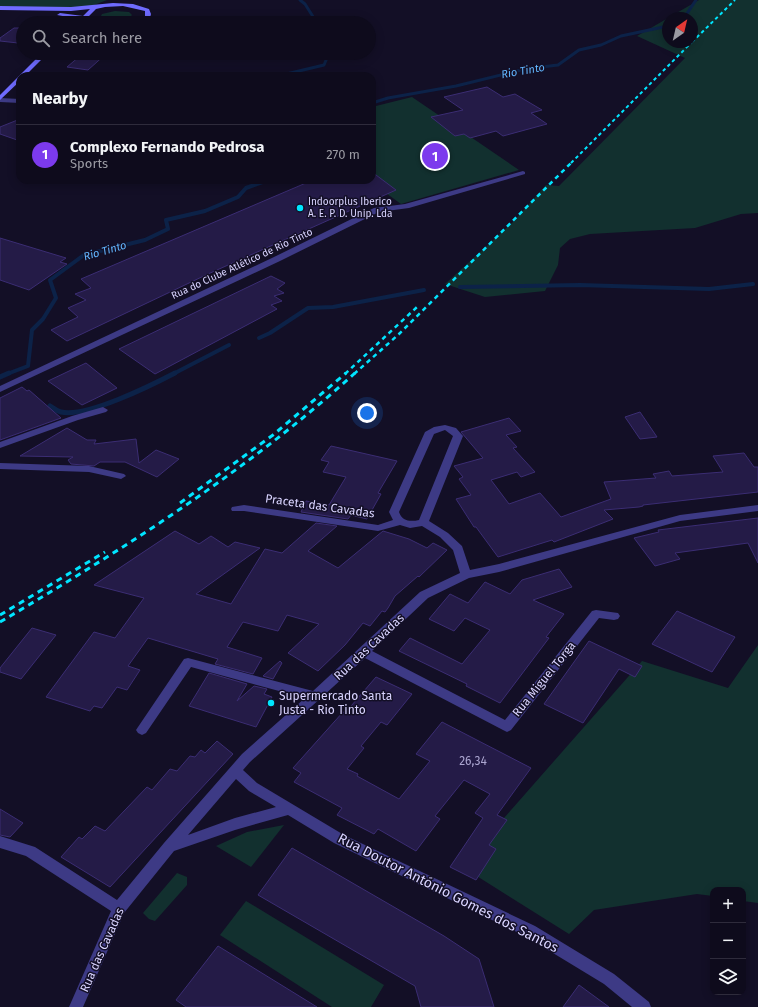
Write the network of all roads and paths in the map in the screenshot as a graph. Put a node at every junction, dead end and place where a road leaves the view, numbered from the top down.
1 (126, 2) edge
2 (103, 6) junction
3 (0, 8) edge
4 (0, 12) edge
5 (70, 16) edge
6 (86, 16) edge
7 (148, 16) edge
8 (38, 60) edge
9 (26, 72) edge
10 (16, 82) edge
11 (0, 99) edge
12 (16, 101) edge
13 (523, 173) dead end
14 (0, 389) edge
15 (103, 410) dead end
16 (0, 445) edge
17 (0, 466) edge
18 (121, 476) dead end
19 (758, 508) edge
20 (236, 509) dead end
21 (400, 522) junction
22 (423, 522) junction
23 (466, 575) junction
24 (614, 616) dead end
25 (364, 652) junction
26 (315, 696) junction
27 (142, 730) dead end
28 (235, 770) junction
29 (290, 809) junction
30 (0, 842) edge
31 (169, 847) junction
32 (119, 909) junction
33 (76, 1007) edge
34 (644, 1007) edge

1 - 2 main road
1 - 7 main road
2 - 3 main road
2 - 6 main road
4 - 5 main road
8 - 9 main road
10 - 11 main road
11 - 12 street
13 - 14 street, Rua do Clube Atlético de Rio Tinto
15 - 16 street
17 - 18 street
19 - 23 street, Rua das Cavadas
20 - 21 street, Praceta das Cavadas
21 - 22 street, Praceta das Cavadas
21 - 22 street
22 - 23 street
23 - 25 street, Rua das Cavadas
24 - 25 street, Rua Miguel Torga
25 - 26 street, Rua das Cavadas
26 - 27 street
26 - 28 street, Rua das Cavadas
28 - 29 street, Rua Doutor António Gomes dos Santos
28 - 31 street, Rua das Cavadas
29 - 31 street
29 - 34 street, Rua Doutor António Gomes dos Santos
30 - 32 street
31 - 32 street, Rua das Cavadas
32 - 33 street, Rua das Cavadas

